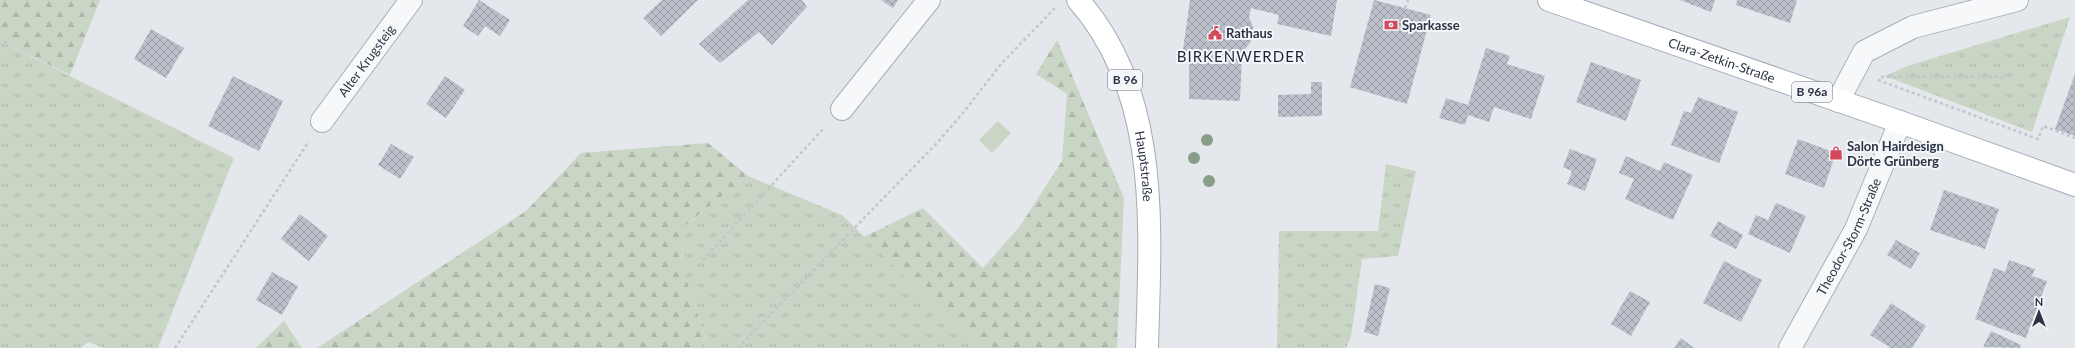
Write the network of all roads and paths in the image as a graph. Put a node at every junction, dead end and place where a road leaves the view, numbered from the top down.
1 (411, 0) edge
2 (929, 0) edge
3 (1078, 0) edge
4 (1408, 0) edge
5 (1549, 0) edge
6 (2017, 0) edge
7 (1057, 5) dead end
8 (1405, 8) dead end
9 (2004, 77) dead end
10 (1838, 101) junction
11 (842, 109) joint
12 (322, 121) joint
13 (1900, 122) junction
14 (2075, 138) edge
15 (2075, 184) edge
16 (703, 260) dead end
17 (175, 348) edge
18 (738, 348) edge
19 (1147, 348) edge
20 (1790, 348) edge

1 - 12 street, Alter Krugsteig
2 - 11 street
3 - 19 main road, Hauptstraße / B 96
4 - 8 path
5 - 10 main road, Clara-Zetkin-Straße / B 96a
6 - 10 street
7 - 18 path
9 - 14 path
10 - 13 main road, Clara-Zetkin-Straße / B 96a
11 - 16 path
12 - 17 path
13 - 15 main road, Clara-Zetkin-Straße / B 96a
13 - 20 street, Theodor-Storm-Straße

